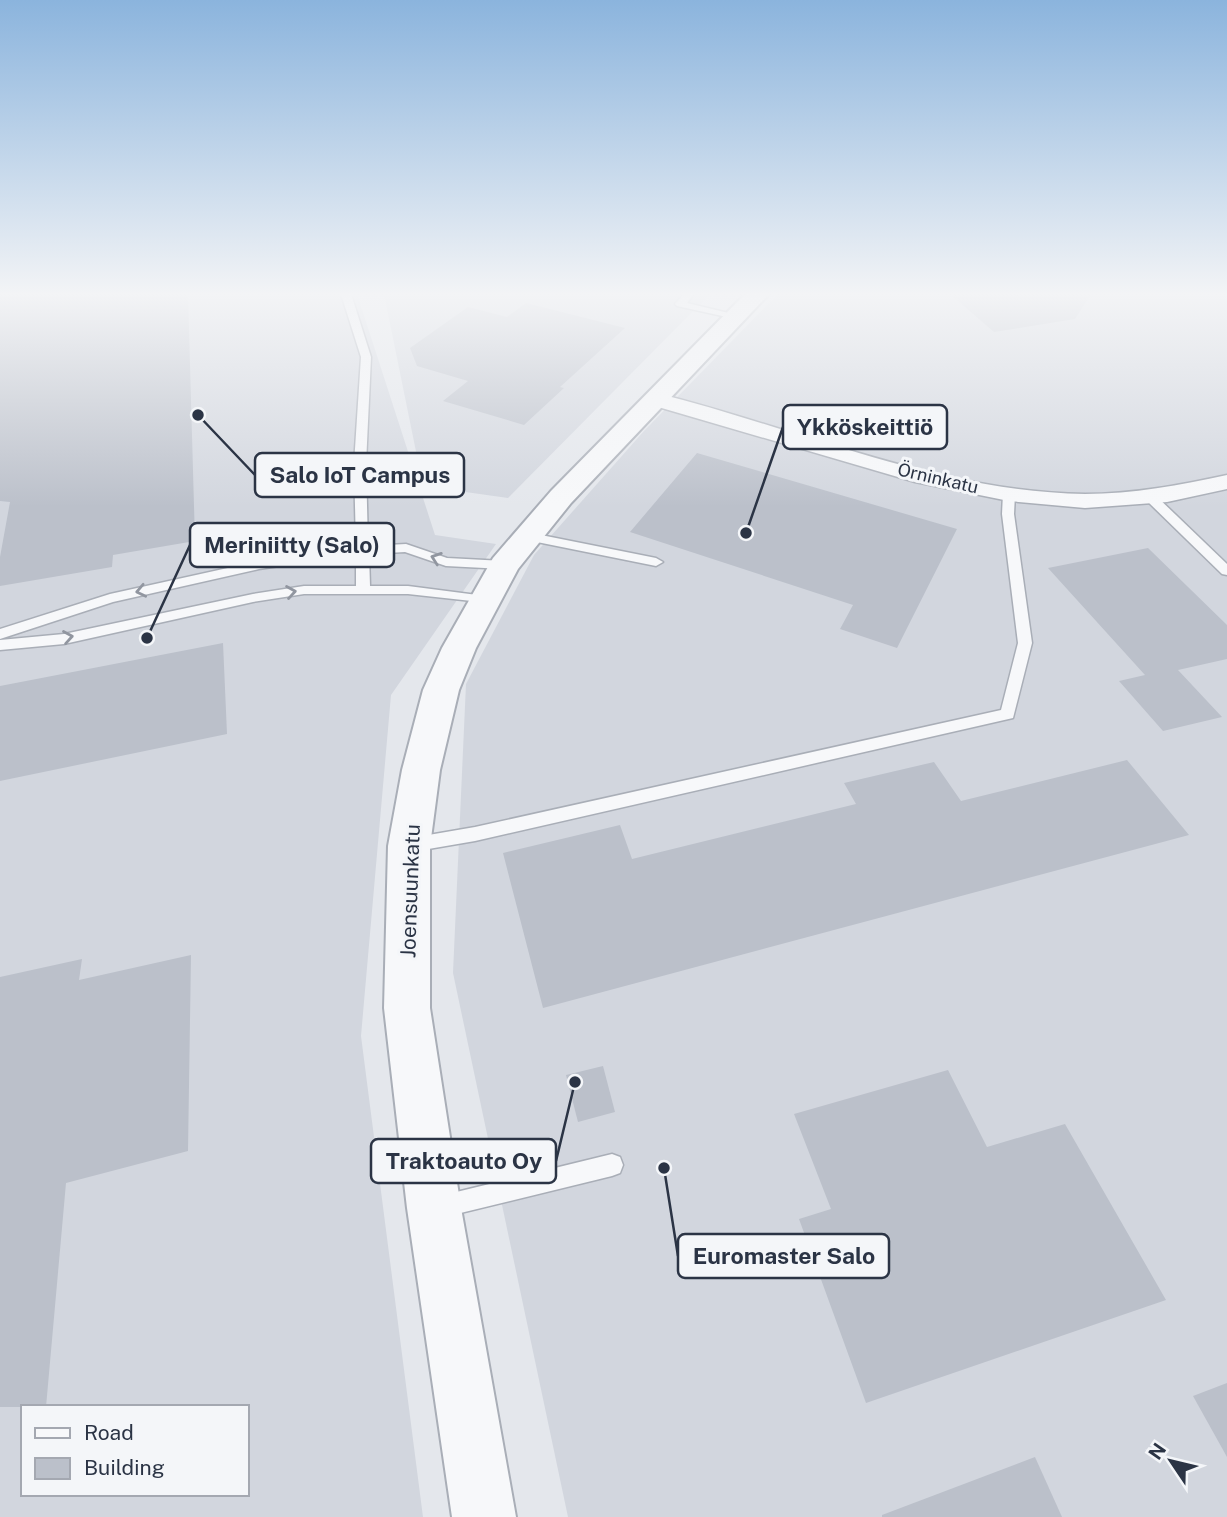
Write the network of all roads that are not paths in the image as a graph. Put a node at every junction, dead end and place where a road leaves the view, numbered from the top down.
1 (366, 365) edge
2 (689, 365) edge
3 (656, 399) junction
4 (1227, 482) edge
5 (1009, 494) junction
6 (1149, 496) junction
7 (362, 550) junction
8 (656, 562) dead end
9 (505, 567) junction
10 (1227, 571) edge
11 (363, 590) junction
12 (0, 634) edge
13 (0, 645) edge
14 (409, 846) junction
15 (612, 1166) dead end
16 (434, 1208) junction
17 (484, 1517) edge

1 - 7 lane
2 - 3 street, Joensuunkatu
3 - 5 street, Örninkatu
3 - 9 street, Joensuunkatu
4 - 6 street, Örninkatu
5 - 6 street, Örninkatu
5 - 14 lane
6 - 10 lane
9 -> 7 lane
7 - 11 lane
7 -> 12 lane
8 - 9 lane
9 - 11 lane
9 - 14 street, Joensuunkatu
13 -> 11 lane
14 - 16 street, Joensuunkatu
15 - 16 lane
16 - 17 street, Joensuunkatu

